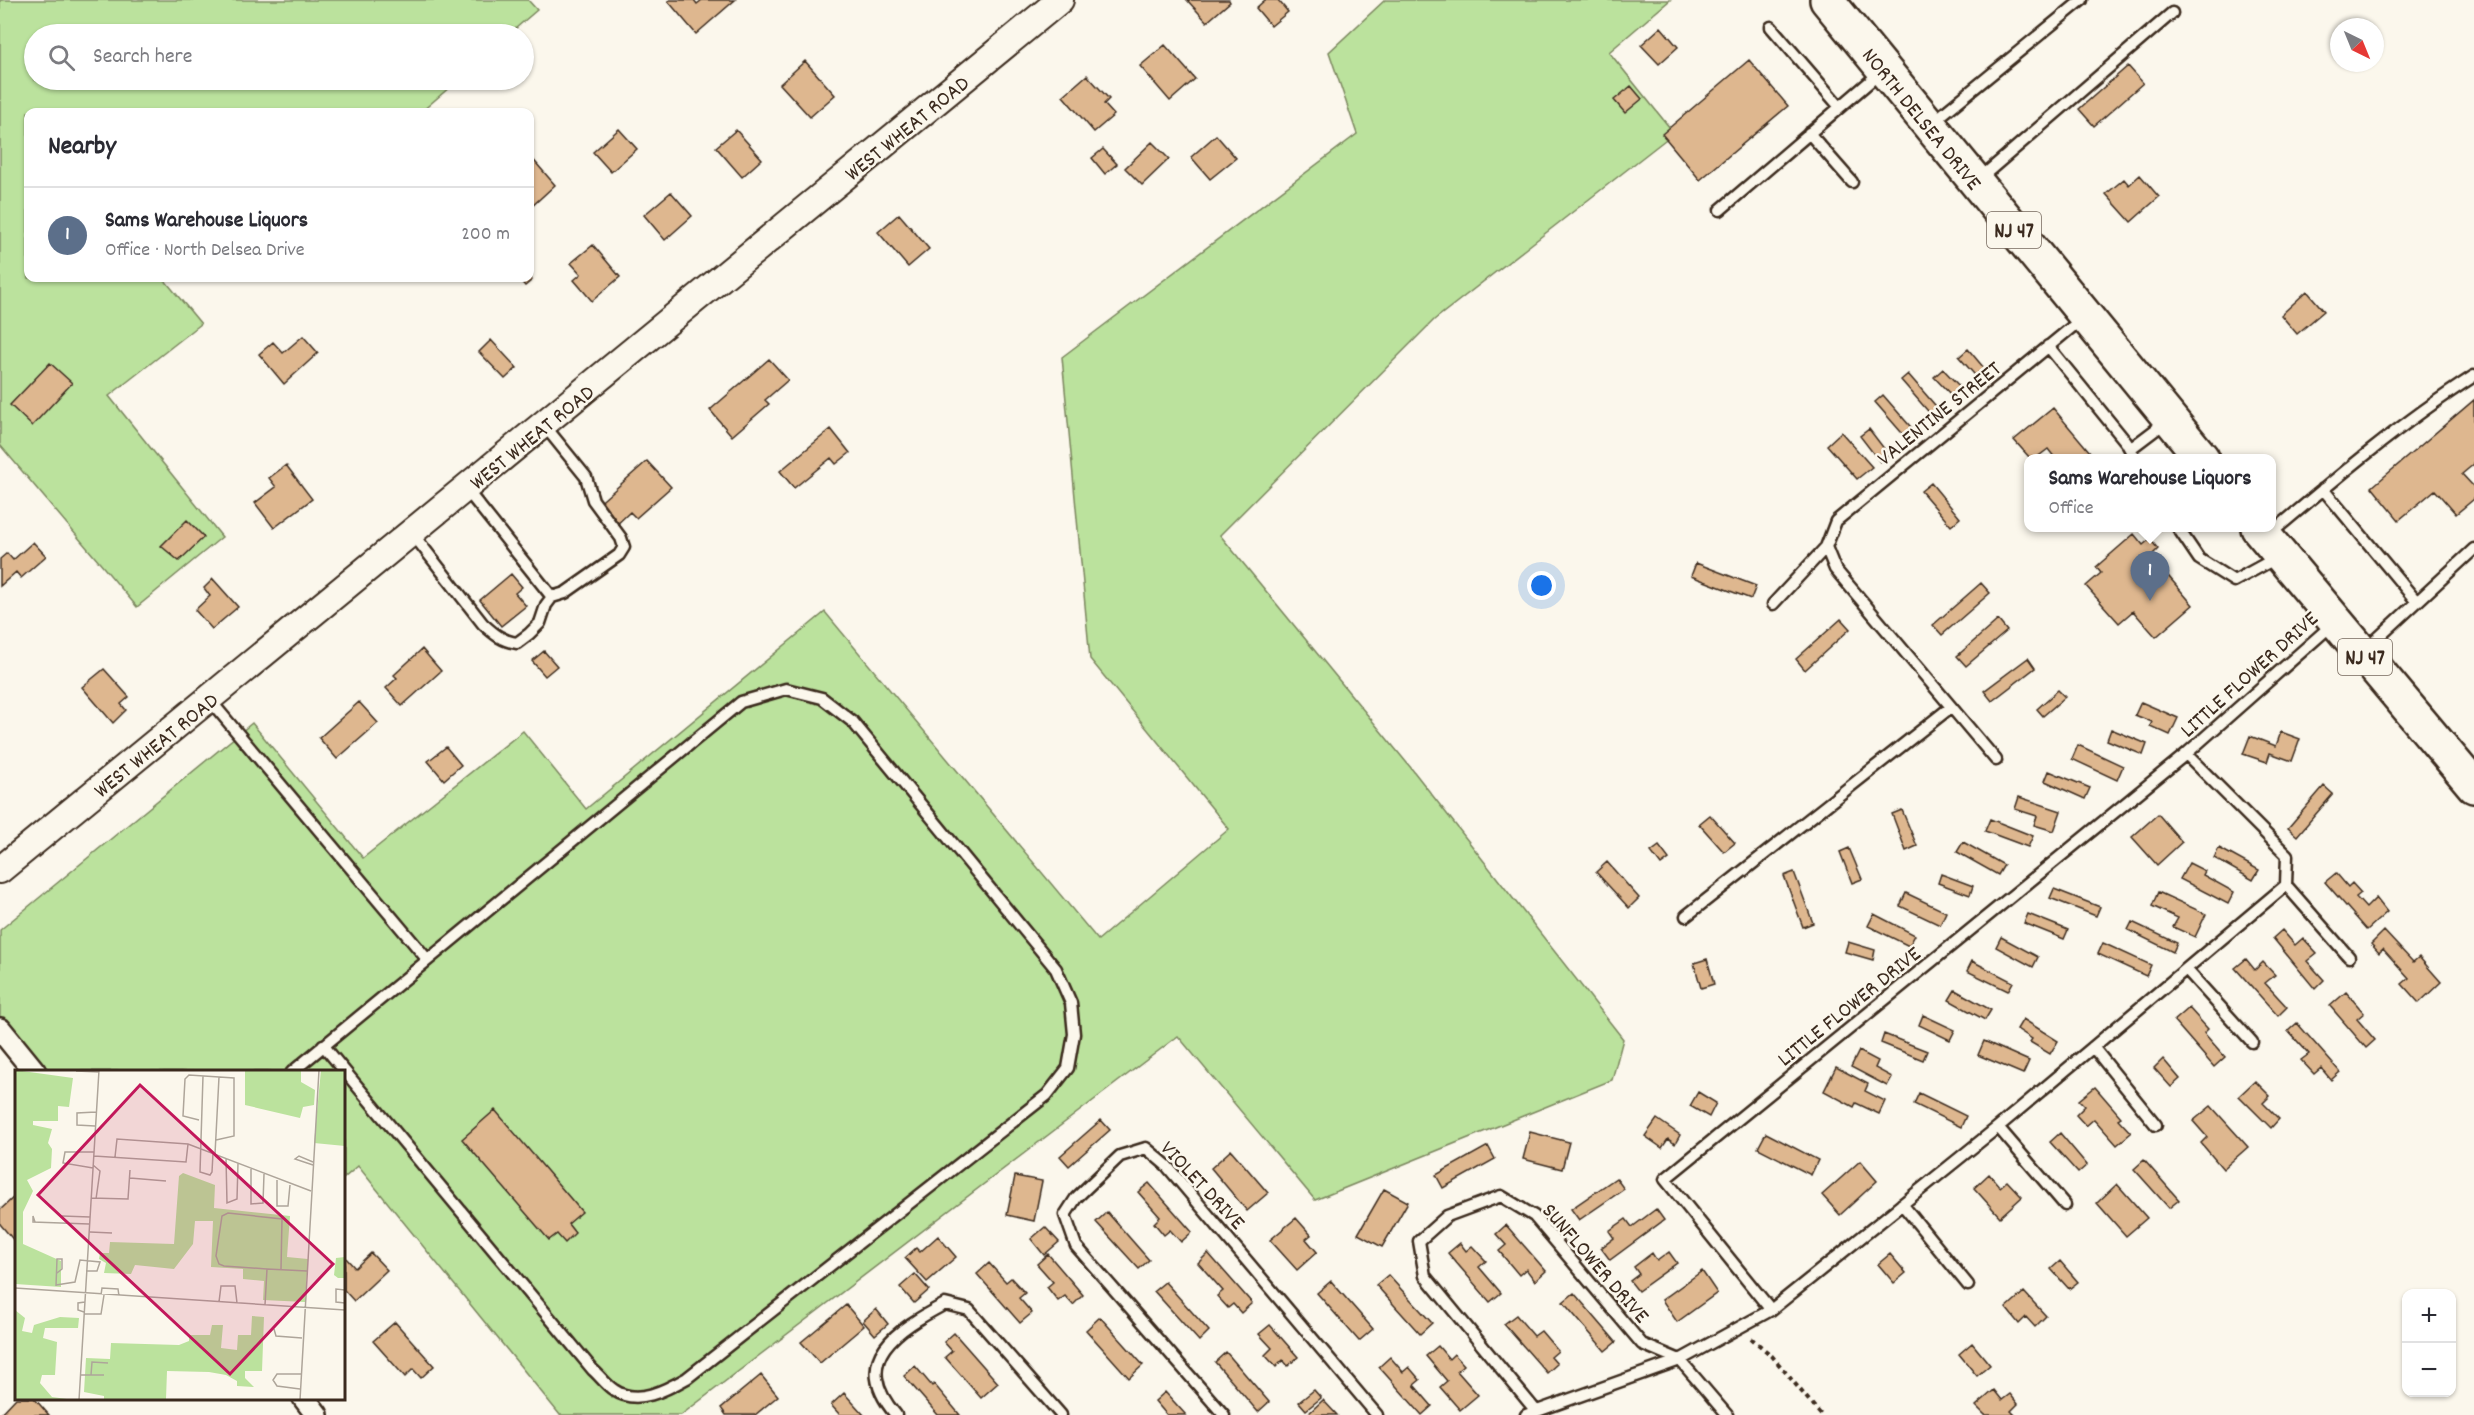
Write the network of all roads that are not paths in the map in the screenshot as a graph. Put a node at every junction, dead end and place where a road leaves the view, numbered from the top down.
1 (1060, 0) edge
2 (1827, 0) edge
3 (2082, 0) edge
4 (2172, 13) dead end
5 (1772, 27) dead end
6 (1884, 69) junction
7 (1840, 107) junction
8 (1928, 126) junction
9 (1809, 134) junction
10 (1852, 182) dead end
11 (1975, 183) junction
12 (1720, 210) dead end
13 (2085, 316) junction
14 (2048, 346) junction
15 (2474, 376) edge
16 (2170, 419) junction
17 (544, 425) junction
18 (2133, 454) edge
19 (2198, 454) edge
20 (466, 489) junction
21 (2323, 489) junction
22 (2181, 532) edge
23 (412, 533) junction
24 (2268, 540) edge
25 (1826, 547) junction
26 (2474, 549) edge
27 (552, 597) junction
28 (2416, 602) junction
29 (1773, 604) dead end
30 (2335, 622) junction
31 (2362, 654) junction
32 (209, 699) junction
33 (1951, 707) junction
34 (2186, 754) junction
35 (1996, 760) dead end
36 (2474, 786) edge
37 (0, 870) edge
38 (2286, 885) junction
39 (1686, 916) dead end
40 (2349, 957) dead end
41 (427, 959) junction
42 (2186, 969) junction
43 (0, 1029) edge
44 (2252, 1042) dead end
45 (323, 1045) junction
46 (2093, 1047) junction
47 (34, 1070) edge
48 (293, 1070) edge
49 (344, 1070) edge
50 (345, 1071) edge
51 (2156, 1125) dead end
52 (1998, 1126) junction
53 (1902, 1204) junction
54 (2064, 1205) dead end
55 (1968, 1285) dead end
56 (1771, 1310) junction
57 (1680, 1360) junction
58 (306, 1400) edge
59 (1531, 1413) edge
60 (317, 1415) edge
61 (896, 1415) edge
62 (1061, 1415) edge
63 (1224, 1415) edge
64 (1377, 1415) edge
65 (1727, 1415) edge

1 - 17 street, WEST WHEAT ROAD
2 - 6 main road, NORTH DELSEA DRIVE / NJ 47
3 - 8 lane
4 - 11 lane
5 - 7 lane
6 - 7 lane
6 - 8 main road, NORTH DELSEA DRIVE / NJ 47
7 - 9 lane
8 - 11 main road, NORTH DELSEA DRIVE / NJ 47
9 - 10 lane
9 - 12 lane
11 - 13 main road, NORTH DELSEA DRIVE / NJ 47
13 - 14 lane, VALENTINE STREET
13 - 16 main road, NORTH DELSEA DRIVE / NJ 47
14 - 18 lane
14 - 25 lane, VALENTINE STREET
15 - 21 lane
16 - 18 lane
16 - 19 main road, NORTH DELSEA DRIVE / NJ 47
17 - 20 street, WEST WHEAT ROAD
17 - 27 lane
20 - 23 street, WEST WHEAT ROAD
20 - 27 lane
21 - 24 lane
21 - 28 lane
22 - 24 lane
23 - 27 lane
23 - 32 street, WEST WHEAT ROAD
24 - 30 main road, NJ 47
25 - 29 lane, VALENTINE STREET
25 - 33 lane
26 - 28 lane
28 - 31 lane
30 - 31 main road, NJ 47
30 - 34 lane, LITTLE FLOWER DRIVE
31 - 36 main road, NJ 47
32 - 37 street, WEST WHEAT ROAD
32 - 41 lane
33 - 35 lane
33 - 39 lane
34 - 38 lane, LITTLE FLOWER DRIVE
34 - 56 lane, LITTLE FLOWER DRIVE
38 - 40 lane
38 - 42 lane
41 - 45 lane
41 - 50 lane
42 - 44 lane
42 - 46 lane
43 - 47 street
45 - 48 lane
45 - 49 lane
46 - 51 lane
46 - 52 lane
52 - 53 lane
52 - 54 lane
53 - 55 lane
53 - 56 lane
56 - 57 lane
57 - 59 lane
57 - 59 lane, SUNFLOWER DRIVE
57 - 65 lane
58 - 60 street
61 - 62 lane
63 - 64 lane, VIOLET DRIVE

